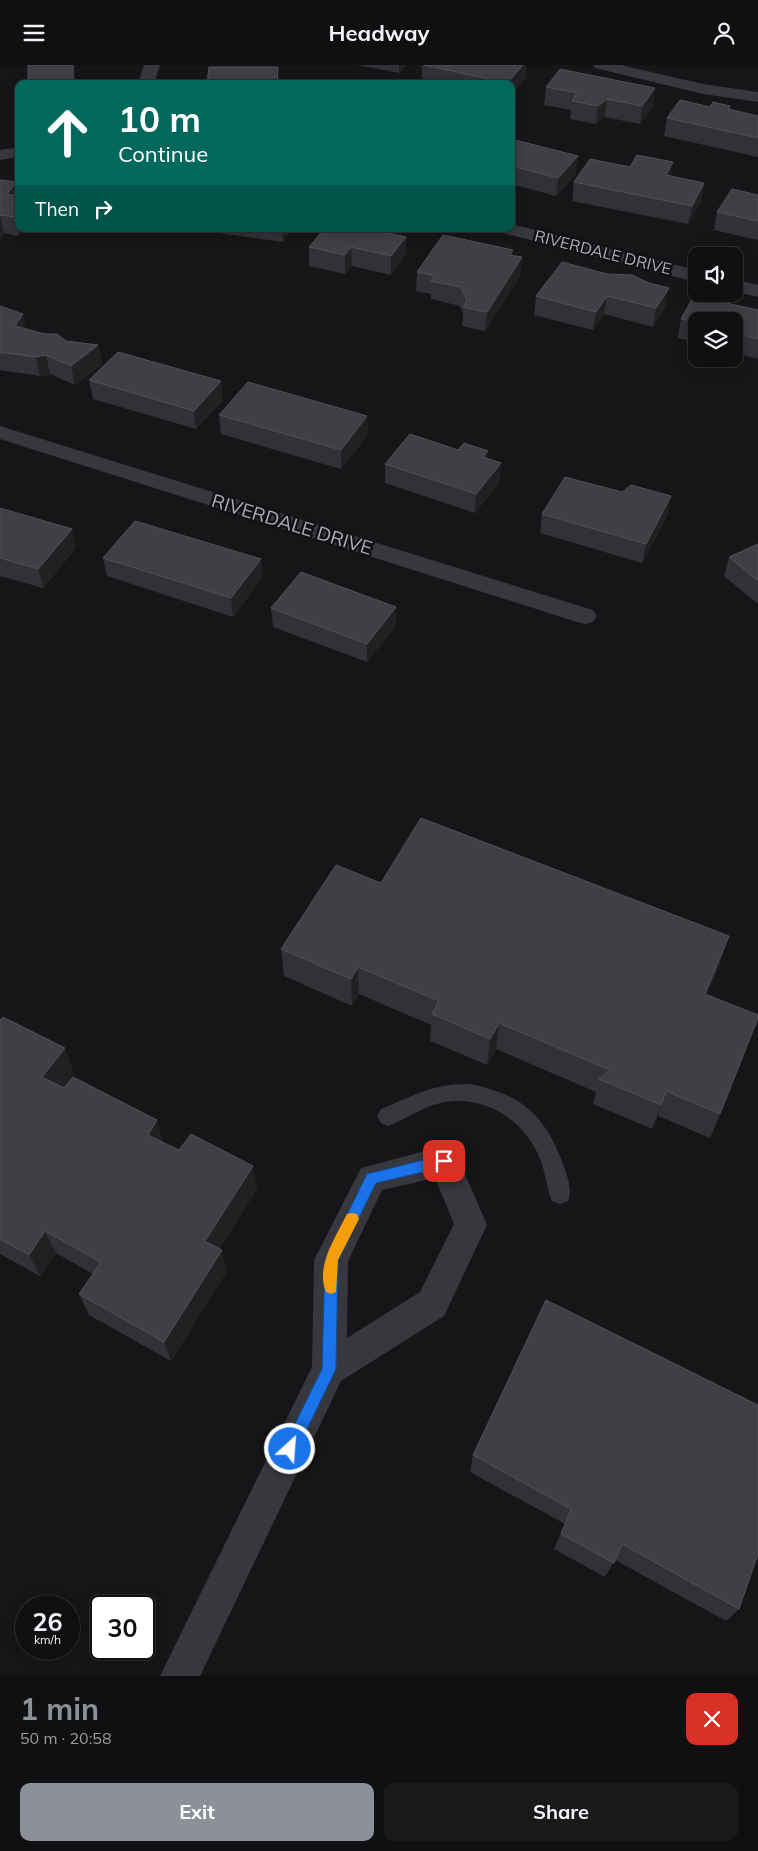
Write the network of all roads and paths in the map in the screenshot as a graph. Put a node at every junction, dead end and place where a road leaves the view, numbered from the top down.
1 (152, 65) edge
2 (601, 65) edge
3 (147, 80) edge
4 (758, 97) edge
5 (15, 153) edge
6 (0, 155) edge
7 (515, 231) edge
8 (688, 274) edge
9 (743, 287) edge
10 (758, 291) edge
11 (0, 432) edge
12 (585, 616) dead end
13 (388, 1117) dead end
14 (560, 1194) dead end
15 (329, 1369) junction
16 (180, 1676) edge

1 - 3 street
2 - 4 street
5 - 6 street
7 - 8 street, RIVERDALE DRIVE
9 - 10 street
11 - 12 street, RIVERDALE DRIVE
13 - 14 lane
15 - 15 street
15 - 16 street

